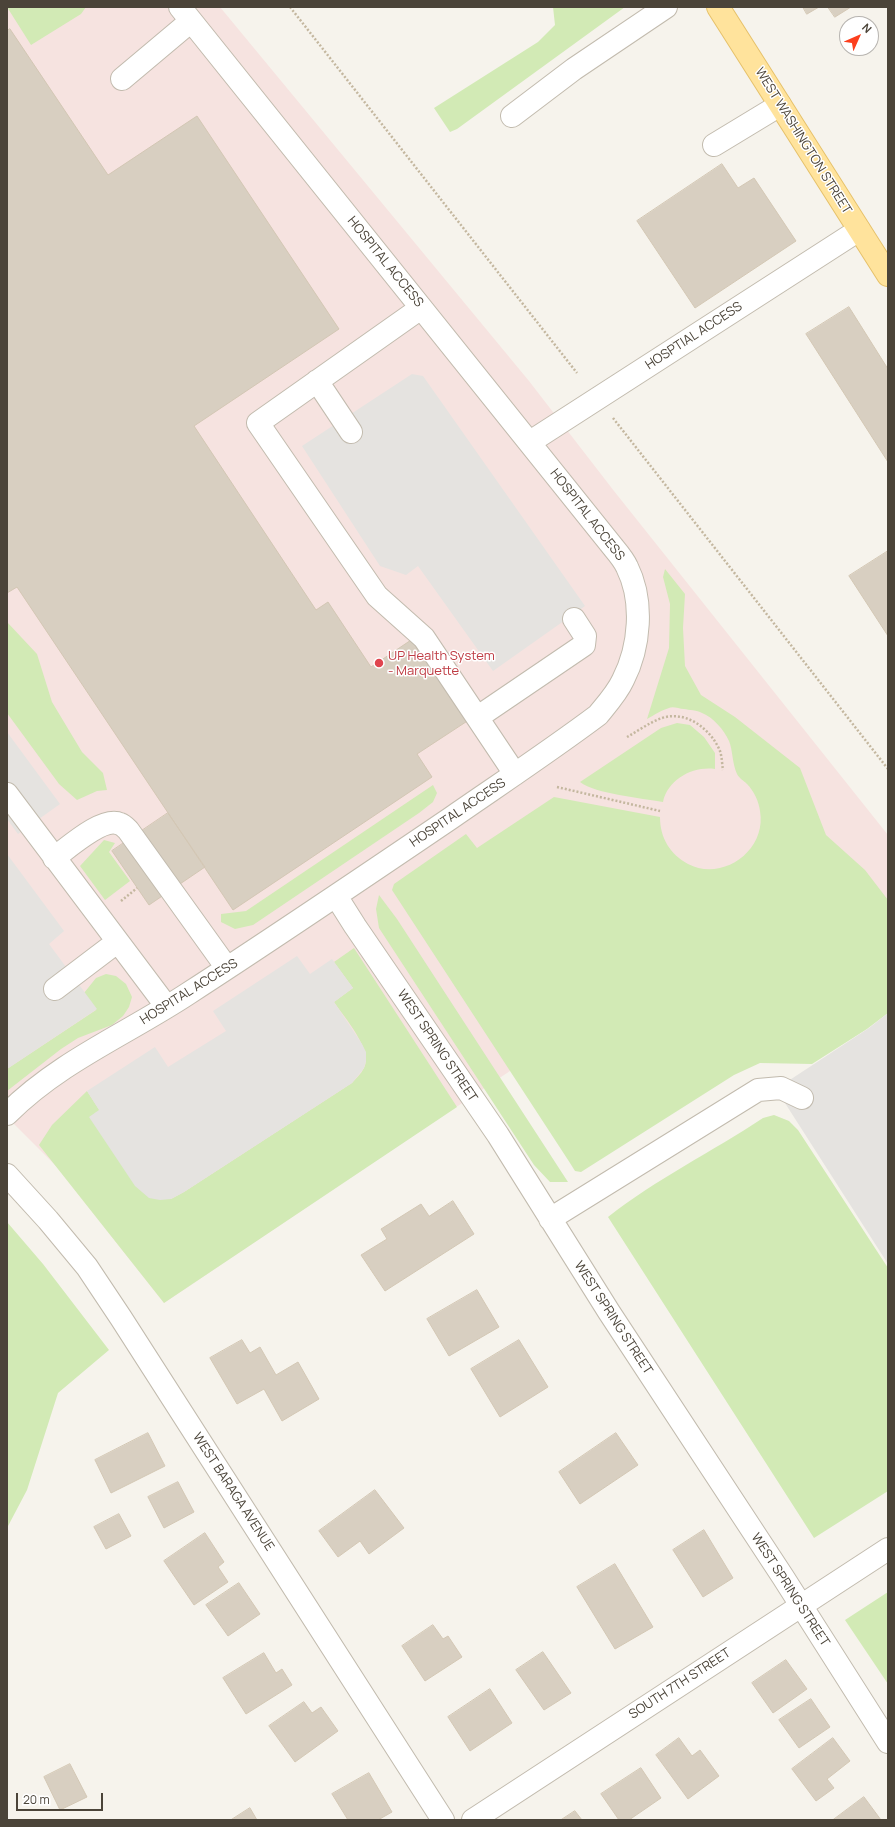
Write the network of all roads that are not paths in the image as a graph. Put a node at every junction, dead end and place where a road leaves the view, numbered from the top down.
1 (666, 7) edge
2 (718, 7) edge
3 (186, 14) edge
4 (122, 79) dead end
5 (780, 105) junction
6 (512, 116) dead end
7 (714, 145) dead end
8 (859, 230) junction
9 (888, 275) edge
10 (421, 308) junction
11 (317, 381) junction
12 (351, 432) dead end
13 (530, 442) junction
14 (574, 618) dead end
15 (478, 717) junction
16 (515, 774) junction
17 (7, 794) edge
18 (54, 858) junction
19 (336, 896) junction
20 (117, 942) junction
21 (227, 968) junction
22 (55, 989) dead end
23 (167, 1007) junction
24 (802, 1098) dead end
25 (7, 1114) edge
26 (7, 1175) edge
27 (550, 1219) junction
28 (888, 1549) edge
29 (802, 1605) junction
30 (888, 1742) edge
31 (443, 1820) edge
32 (472, 1820) edge

1 - 6 street
2 - 5 main road, WEST WASHINGTON STREET
3 - 4 street
3 - 10 street, HOSPITAL ACCESS
5 - 7 street
5 - 8 main road, WEST WASHINGTON STREET
8 - 9 main road, WEST WASHINGTON STREET
8 - 13 street, HOSPTIAL ACCESS
10 - 11 street
10 - 13 street, HOSPITAL ACCESS
11 - 12 street
11 - 15 street
13 - 16 street, HOSPITAL ACCESS
14 - 15 street
15 - 16 street
16 - 19 street, HOSPITAL ACCESS
17 - 18 street
18 - 20 street
18 - 21 street
19 - 21 street, HOSPITAL ACCESS
19 - 27 street, WEST SPRING STREET
20 - 22 street
20 - 23 street
21 - 23 street, HOSPITAL ACCESS
23 - 25 street, HOSPITAL ACCESS
24 - 27 street
26 - 31 street, WEST BARAGA AVENUE
27 - 29 street, WEST SPRING STREET
28 - 29 street, SOUTH 7TH STREET
29 - 30 street, WEST SPRING STREET
29 - 32 street, SOUTH 7TH STREET

